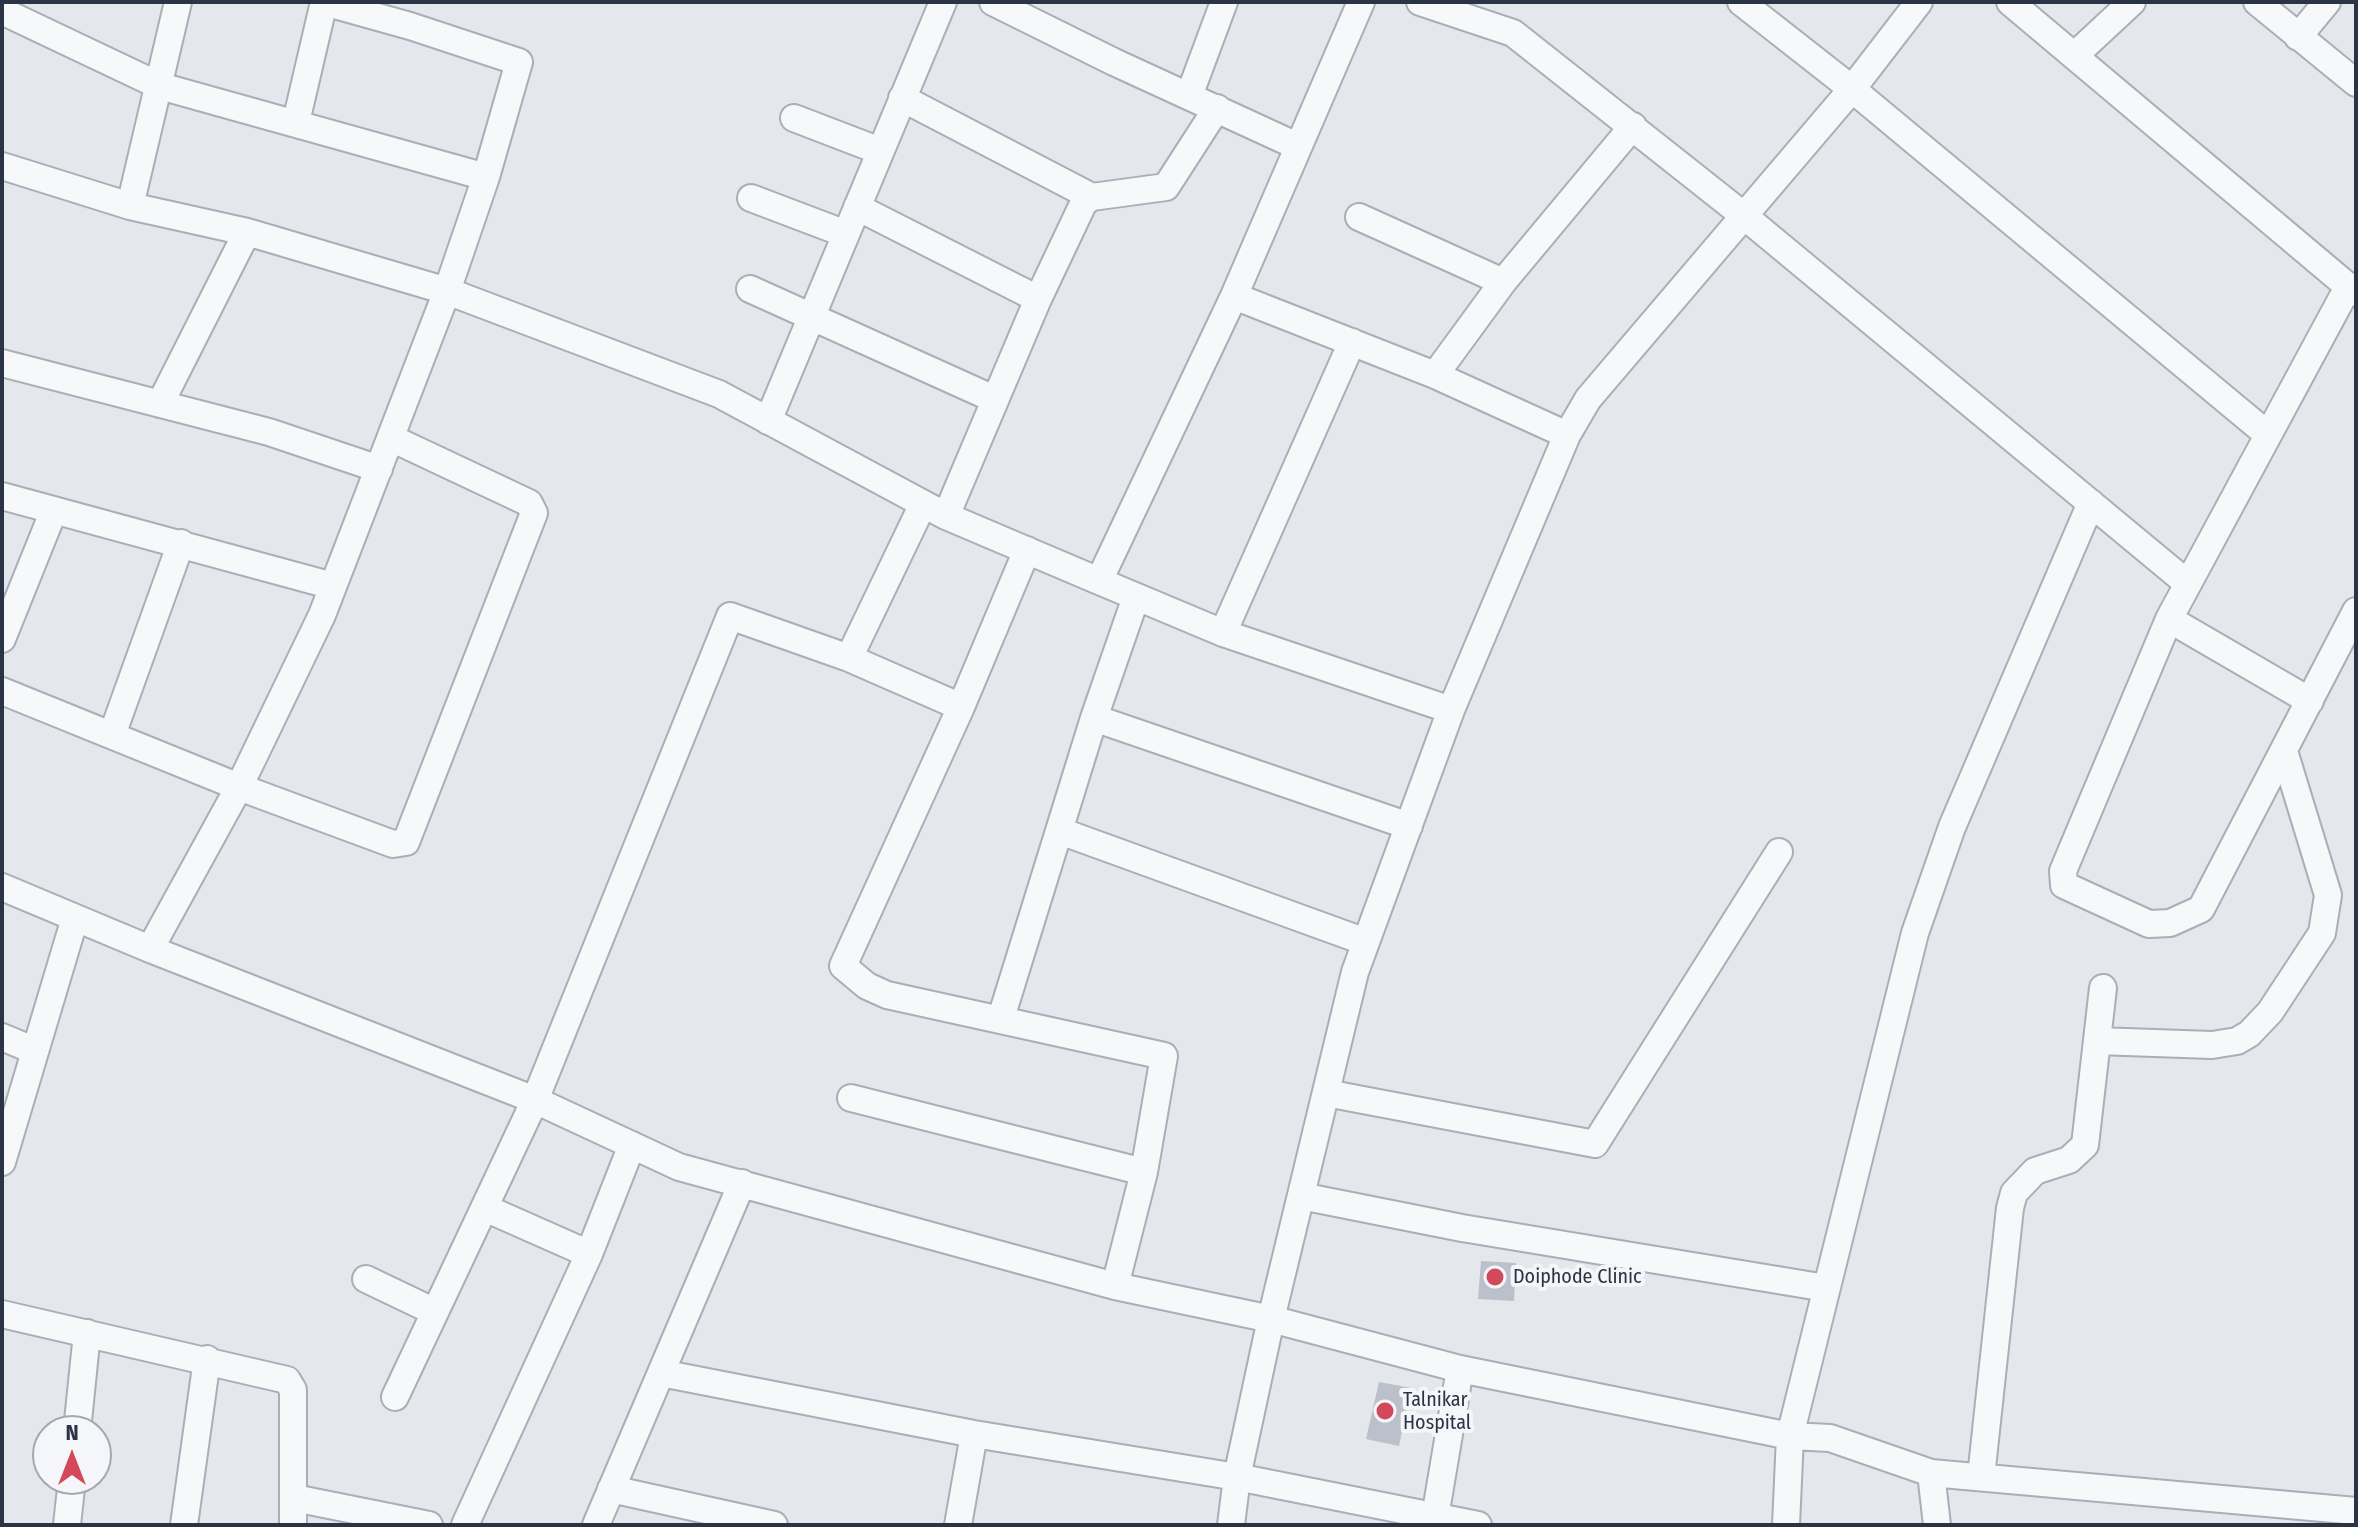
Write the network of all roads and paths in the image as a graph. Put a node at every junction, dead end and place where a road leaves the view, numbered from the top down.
1 (178, 2) edge
2 (324, 2) edge
3 (943, 2) edge
4 (993, 2) edge
5 (1224, 2) edge
6 (1361, 2) edge
7 (1420, 2) edge
8 (1741, 2) edge
9 (1919, 2) edge
10 (2010, 2) edge
11 (2132, 2) edge
12 (2257, 2) edge
13 (2327, 2) edge
14 (2, 11) edge
15 (413, 14) edge
16 (2298, 37) junction
17 (2074, 56) junction
18 (2356, 83) edge
19 (160, 86) junction
20 (1852, 89) junction
21 (1189, 96) junction
22 (902, 98) junction
23 (1217, 108) junction
24 (794, 118) dead end
25 (296, 122) junction
26 (1633, 126) junction
27 (1297, 146) junction
28 (880, 151) junction
29 (2, 166) edge
30 (486, 177) junction
31 (1092, 197) junction
32 (751, 198) dead end
33 (130, 206) junction
34 (857, 207) junction
35 (1743, 215) junction
36 (1359, 217) dead end
37 (247, 232) junction
38 (846, 234) junction
39 (1503, 282) junction
40 (750, 289) dead end
41 (2352, 290) edge
42 (447, 291) junction
43 (1234, 296) junction
44 (1038, 299) junction
45 (811, 318) junction
46 (1352, 342) junction
47 (2, 363) edge
48 (1435, 375) junction
49 (994, 399) junction
50 (160, 404) junction
51 (768, 421) junction
52 (2267, 434) junction
53 (1567, 435) junction
54 (391, 438) junction
55 (379, 469) junction
56 (2, 496) edge
57 (2091, 503) junction
58 (923, 504) junction
59 (54, 510) junction
60 (946, 516) junction
61 (181, 543) junction
62 (1027, 550) junction
63 (1099, 581) junction
64 (2187, 583) junction
65 (333, 586) junction
66 (1136, 597) junction
67 (2356, 611) edge
68 (2169, 619) junction
69 (1223, 633) junction
70 (2, 639) edge
71 (849, 658) junction
72 (2, 691) edge
73 (2310, 701) junction
74 (961, 707) junction
75 (1451, 710) junction
76 (1094, 718) junction
77 (112, 735) junction
78 (2284, 751) junction
79 (239, 787) junction
80 (1409, 826) junction
81 (1060, 831) junction
82 (1779, 852) dead end
83 (2, 887) edge
84 (75, 918) junction
85 (1366, 942) junction
86 (150, 949) junction
87 (2103, 988) dead end
88 (1001, 1018) junction
89 (2, 1037) edge
90 (2097, 1041) junction
91 (33, 1050) junction
92 (1326, 1093) junction
93 (851, 1098) dead end
94 (535, 1100) junction
95 (632, 1145) junction
96 (2, 1162) edge
97 (1144, 1172) junction
98 (742, 1183) junction
99 (1301, 1196) junction
100 (485, 1208) junction
101 (589, 1254) junction
102 (366, 1279) dead end
103 (1115, 1286) junction
104 (1826, 1288) junction
105 (435, 1312) junction
106 (2, 1314) edge
107 (1271, 1319) junction
108 (87, 1333) junction
109 (207, 1359) junction
110 (1460, 1369) junction
111 (661, 1373) junction
112 (395, 1397) dead end
113 (79, 1415) edge
114 (974, 1434) junction
115 (1790, 1436) junction
116 (1931, 1473) junction
117 (1237, 1477) junction
118 (1981, 1477) junction
119 (611, 1489) junction
120 (70, 1495) edge
121 (294, 1498) junction
122 (2356, 1511) edge
123 (1435, 1517) junction
124 (67, 1525) edge
125 (184, 1525) edge
126 (293, 1525) edge
127 (429, 1525) edge
128 (465, 1525) edge
129 (596, 1525) edge
130 (774, 1525) edge
131 (958, 1525) edge
132 (1231, 1525) edge
133 (1478, 1525) edge
134 (1786, 1525) edge
135 (1937, 1525) edge

1 - 19 street
2 - 15 street
2 - 25 street
3 - 22 street
4 - 21 street
5 - 21 street
6 - 27 street
7 - 26 street
8 - 20 street
9 - 20 street
10 - 17 street
11 - 17 street
12 - 16 street
13 - 16 street
14 - 19 street
15 - 30 street
16 - 18 street
17 - 41 street
19 - 25 street
19 - 33 street
20 - 35 street
20 - 52 street
21 - 23 street
22 - 28 street
22 - 31 street
23 - 27 street
23 - 31 street
24 - 28 street
25 - 30 street
26 - 35 street
26 - 39 street
27 - 43 street
28 - 34 street
29 - 33 street
30 - 42 street
31 - 44 street
32 - 38 street
33 - 37 street
34 - 38 street
34 - 44 street
35 - 53 street
35 - 57 street
36 - 39 street
37 - 42 street
37 - 50 street
38 - 45 street
39 - 48 street
40 - 45 street
41 - 52 street
42 - 51 street
42 - 54 street
43 - 46 street
43 - 63 street
44 - 49 street
45 - 49 street
45 - 51 street
46 - 48 street
46 - 69 street
47 - 50 street
48 - 53 street
49 - 60 street
50 - 55 street
51 - 58 street
52 - 64 street
53 - 75 street
54 - 55 street
54 - 79 street
55 - 65 street
56 - 59 street
57 - 64 street
57 - 104 street
58 - 60 street
58 - 71 street
59 - 61 street
59 - 70 street
60 - 62 street
61 - 65 street
61 - 77 street
62 - 63 street
62 - 74 street
63 - 66 street
64 - 68 street
65 - 79 street
66 - 69 street
66 - 76 street
67 - 73 street
68 - 73 street
68 - 78 street
69 - 75 street
71 - 74 street
71 - 94 street
72 - 77 street
73 - 78 street
74 - 88 street
75 - 80 street
76 - 80 street
76 - 81 street
77 - 79 street
78 - 90 street
79 - 86 street
80 - 85 street
81 - 85 street
81 - 88 street
82 - 92 street
83 - 84 street
84 - 86 street
84 - 91 street
85 - 92 street
86 - 94 street
87 - 90 street
88 - 97 street
89 - 91 street
90 - 118 street
91 - 96 street
92 - 99 street
93 - 97 street
94 - 95 street
94 - 100 street
95 - 98 street
95 - 101 street
97 - 103 street
98 - 103 street
98 - 111 street
99 - 104 street
99 - 107 street
100 - 101 street
100 - 105 street
101 - 128 street
102 - 105 street
103 - 107 street
104 - 115 street
105 - 112 street
106 - 108 street
107 - 110 street
107 - 117 street
108 - 109 street
108 - 113 street
109 - 121 street
109 - 125 street
110 - 115 street
110 - 123 street
111 - 114 street
111 - 119 street
114 - 117 street
114 - 131 street
115 - 116 street
115 - 134 street
116 - 118 street
116 - 135 street
117 - 123 street
117 - 132 street
118 - 122 street
119 - 129 street
119 - 130 street
120 - 124 street
121 - 126 street
121 - 127 street
123 - 133 street

